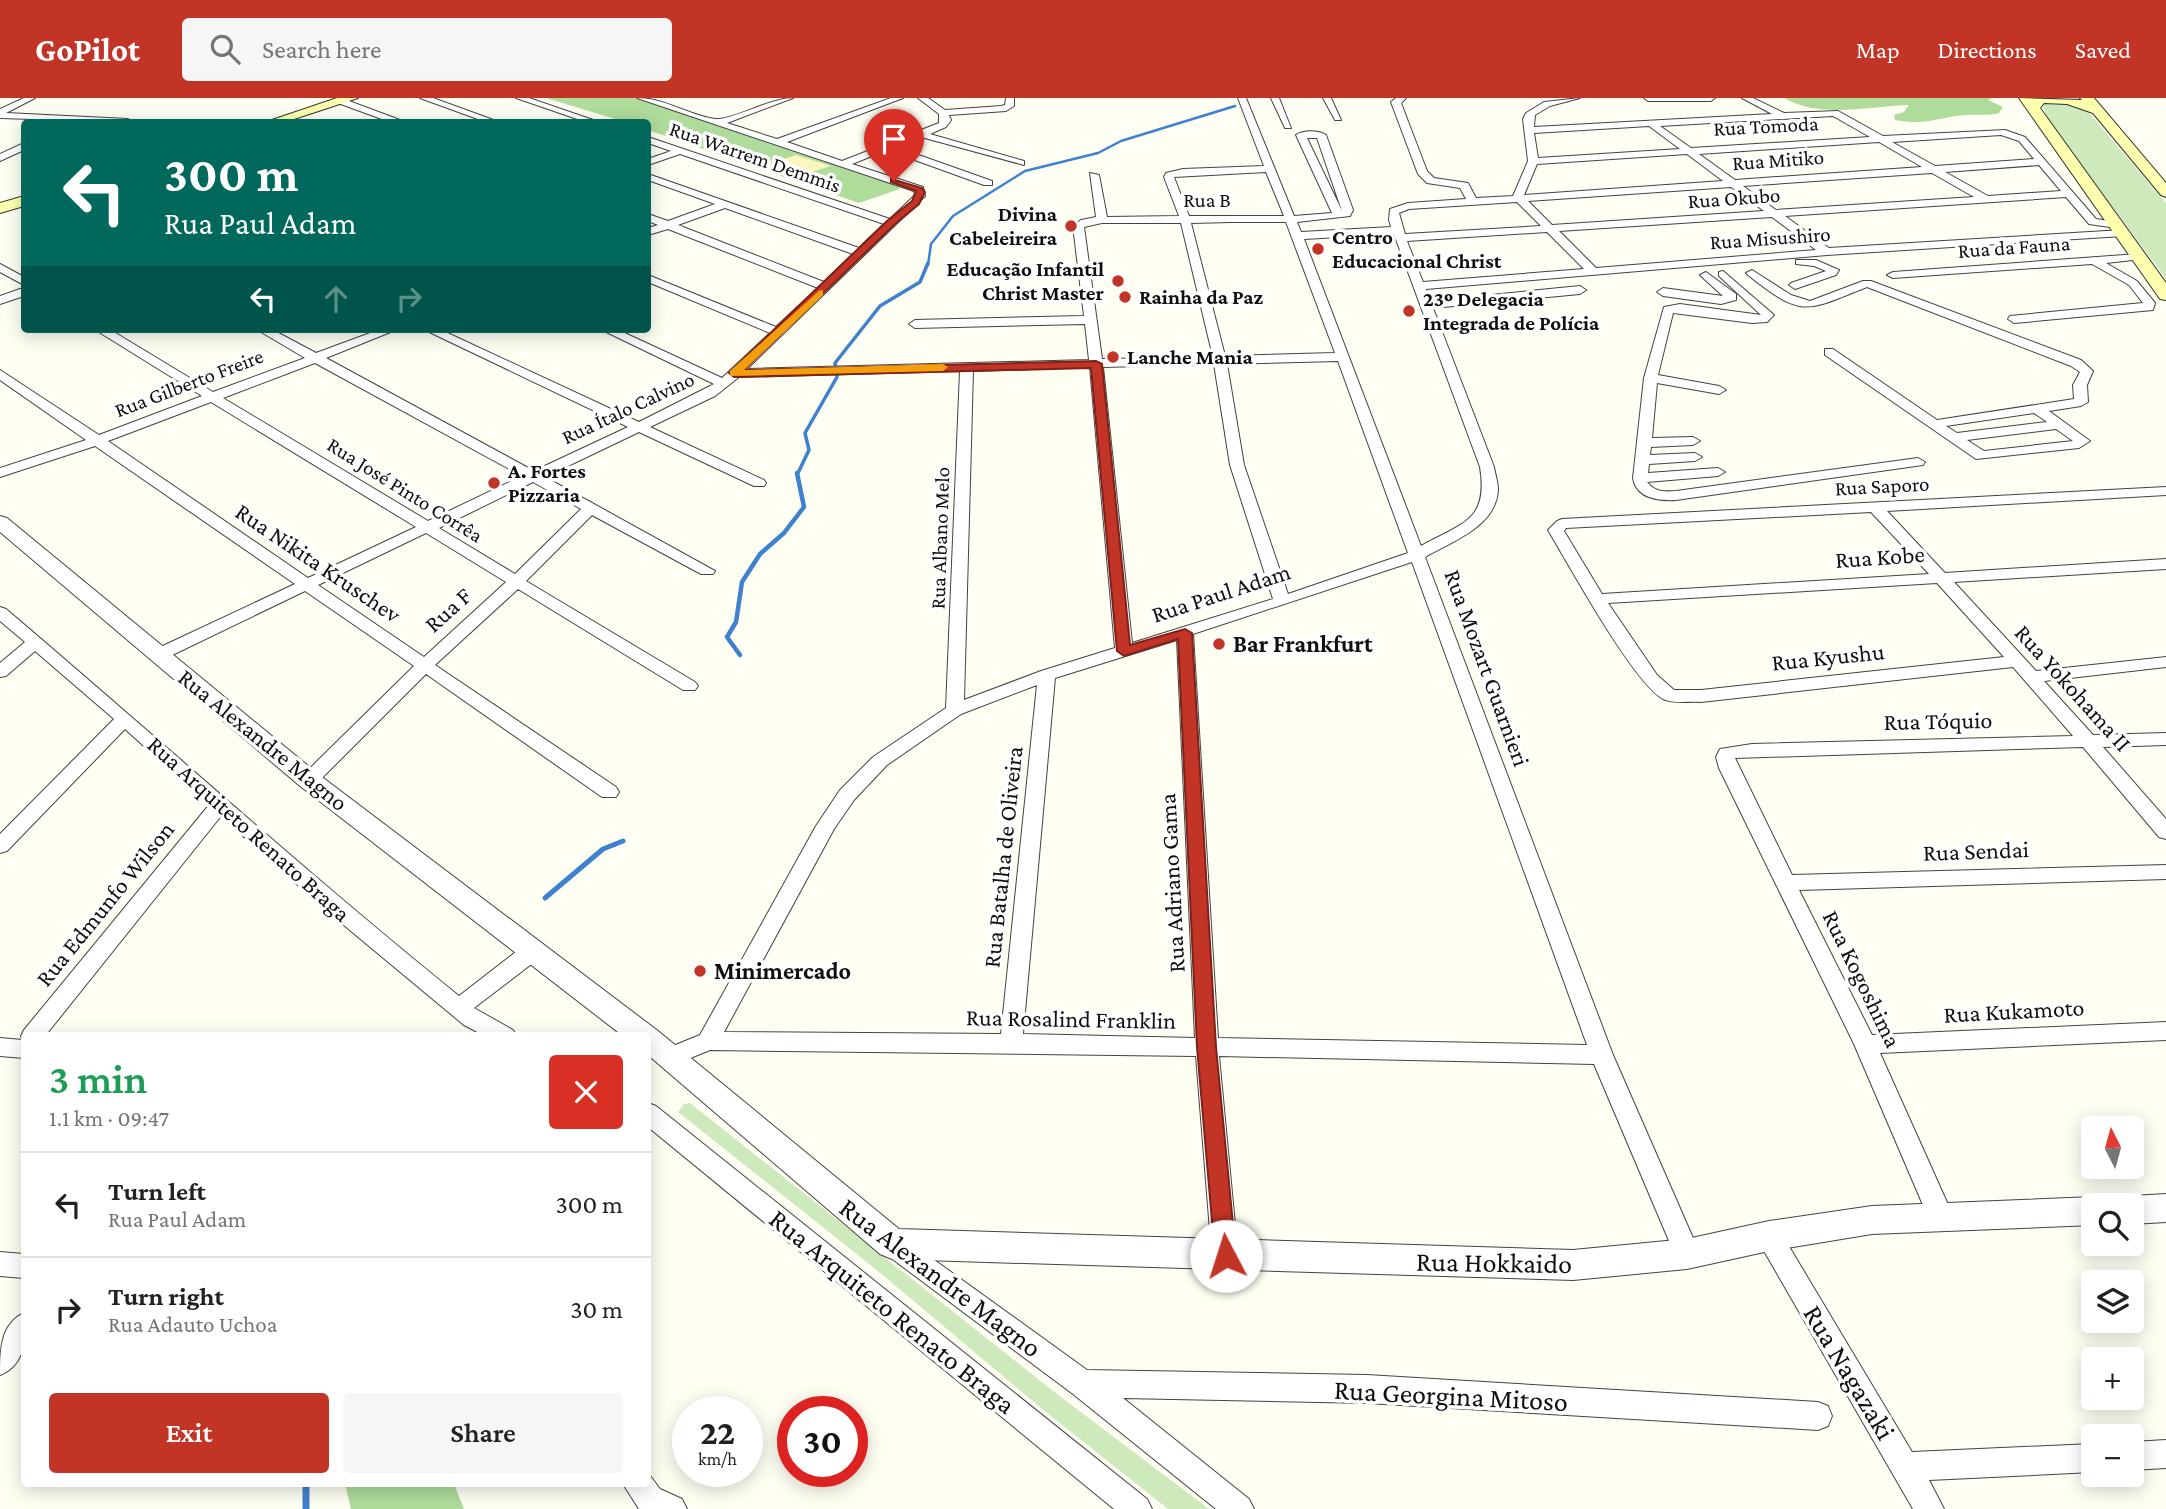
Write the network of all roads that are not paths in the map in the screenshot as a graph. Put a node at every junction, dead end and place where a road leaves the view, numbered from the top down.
1 (31, 98) edge
2 (325, 98) edge
3 (424, 98) edge
4 (520, 98) edge
5 (641, 98) edge
6 (678, 98) edge
7 (789, 98) edge
8 (899, 98) edge
9 (922, 98) edge
10 (1010, 98) edge
11 (1242, 98) edge
12 (1275, 98) edge
13 (1327, 98) edge
14 (1402, 98) edge
15 (1576, 98) edge
16 (1648, 98) edge
17 (1711, 98) edge
18 (1746, 98) edge
19 (346, 99) edge
20 (1543, 101) edge
21 (2030, 102) edge
22 (660, 104) junction
23 (2092, 104) edge
24 (0, 113) edge
25 (943, 113) junction
26 (1780, 115) junction
27 (1338, 118) dead end
28 (57, 119) edge
29 (283, 119) edge
30 (390, 119) edge
31 (485, 119) edge
32 (585, 119) edge
33 (1649, 122) junction
34 (719, 123) junction
35 (1288, 125) dead end
36 (1531, 130) junction
37 (921, 134) junction
38 (1883, 139) junction
39 (651, 141) edge
40 (779, 142) junction
41 (887, 147) junction
42 (21, 148) edge
43 (1686, 150) junction
44 (680, 151) junction
45 (0, 158) edge
46 (1533, 160) junction
47 (651, 161) edge
48 (2040, 162) junction
49 (845, 163) junction
50 (1020, 163) dead end
51 (1934, 168) junction
52 (1269, 169) junction
53 (1094, 175) dead end
54 (651, 178) edge
55 (1730, 182) junction
56 (988, 183) dead end
57 (2165, 191) edge
58 (2068, 194) junction
59 (1518, 197) junction
60 (1985, 199) junction
61 (21, 202) edge
62 (916, 202) joint
63 (1473, 202) junction
64 (722, 203) junction
65 (0, 208) edge
66 (1343, 213) junction
67 (1774, 214) junction
68 (651, 218) edge
69 (1185, 219) junction
70 (1102, 220) junction
71 (664, 223) junction
72 (891, 223) junction
73 (651, 226) edge
74 (1294, 227) junction
75 (2094, 228) junction
76 (1551, 229) junction
77 (2120, 229) junction
78 (651, 230) edge
79 (1400, 234) junction
80 (1828, 252) junction
81 (861, 253) junction
82 (1784, 258) junction
83 (2095, 260) junction
84 (2141, 261) junction
85 (0, 267) edge
86 (1645, 267) junction
87 (2110, 269) junction
88 (1593, 271) junction
89 (1752, 273) junction
90 (1723, 274) junction
91 (1706, 275) junction
92 (1893, 275) dead end
93 (651, 279) edge
94 (21, 280) edge
95 (1795, 285) dead end
96 (827, 286) junction
97 (1420, 286) junction
98 (1580, 290) dead end
99 (1663, 292) dead end
100 (21, 293) edge
101 (2166, 295) edge
102 (0, 300) edge
103 (21, 300) edge
104 (1427, 304) junction
105 (0, 306) edge
106 (2014, 319) dead end
107 (1091, 320) junction
108 (915, 324) dead end
109 (778, 332) junction
110 (107, 333) edge
111 (269, 333) edge
112 (361, 333) edge
113 (379, 333) edge
114 (437, 333) edge
115 (616, 333) edge
116 (1829, 352) dead end
117 (310, 355) junction
118 (1342, 358) junction
119 (1220, 361) junction
120 (1096, 364) junction
121 (967, 367) junction
122 (0, 374) edge
123 (1651, 378) junction
124 (729, 379) junction
125 (1719, 390) dead end
126 (208, 394) junction
127 (2039, 410) junction
128 (1934, 424) junction
129 (2060, 424) junction
130 (637, 428) junction
131 (92, 438) junction
132 (1953, 438) junction
133 (1693, 441) dead end
134 (1644, 443) junction
135 (1695, 457) dead end
136 (1642, 460) junction
137 (1918, 462) dead end
138 (0, 466) edge
139 (1718, 472) dead end
140 (0, 473) edge
141 (532, 475) junction
142 (1640, 478) junction
143 (760, 483) dead end
144 (2166, 491) edge
145 (592, 507) junction
146 (1875, 507) junction
147 (0, 523) edge
148 (424, 527) junction
149 (1417, 555) junction
150 (2166, 564) edge
151 (707, 571) dead end
152 (1941, 577) junction
153 (515, 583) junction
154 (306, 584) junction
155 (1597, 599) junction
156 (1282, 601) junction
157 (0, 612) edge
158 (8, 626) edge
159 (1185, 633) junction
160 (35, 642) junction
161 (1124, 651) junction
162 (158, 655) junction
163 (2016, 661) junction
164 (2166, 662) edge
165 (425, 665) junction
166 (0, 672) edge
167 (1047, 675) junction
168 (2031, 677) junction
169 (689, 685) dead end
170 (955, 710) junction
171 (125, 719) junction
172 (2166, 739) edge
173 (2089, 742) junction
174 (1728, 768) joint
175 (309, 780) junction
176 (609, 792) dead end
177 (219, 805) junction
178 (2166, 832) edge
179 (0, 846) edge
180 (2166, 872) edge
181 (1787, 883) junction
182 (534, 950) junction
183 (459, 1008) junction
184 (2166, 1031) edge
185 (32, 1032) edge
186 (497, 1032) edge
187 (639, 1032) edge
188 (708, 1041) junction
189 (654, 1044) edge
190 (1011, 1044) junction
191 (1865, 1044) junction
192 (1207, 1047) junction
193 (1602, 1055) junction
194 (651, 1119) edge
195 (2166, 1208) edge
196 (2144, 1209) edge
197 (2081, 1212) edge
198 (1941, 1218) junction
199 (1769, 1236) junction
200 (892, 1244) junction
201 (1687, 1254) junction
202 (1226, 1256) junction
203 (0, 1264) edge
204 (21, 1266) edge
205 (21, 1330) edge
206 (0, 1362) edge
207 (1083, 1384) junction
208 (1818, 1416) dead end
209 (2166, 1454) edge
210 (2144, 1455) edge
211 (2081, 1459) edge
212 (1906, 1467) junction
213 (640, 1487) edge
214 (672, 1509) edge
215 (1137, 1509) edge
216 (1240, 1509) edge
217 (1929, 1509) edge

1 - 24 street
2 - 19 street
3 - 31 street
4 - 32 street
5 - 22 street
6 - 22 street
7 - 34 street
8 - 40 street
9 - 25 street
10 - 25 street
11 - 52 street, Rua Mozart Guarnieri
12 - 35 street
13 - 27 street
14 - 63 street
15 - 20 street
16 - 17 street
18 - 26 street
19 - 29 main road
19 - 30 street
20 - 36 street
21 - 23 main road
21 - 77 main road
22 - 34 street
23 - 57 main road
24 - 28 street
25 - 37 street
26 - 33 street
26 - 38 street
33 - 36 street
33 - 43 street
34 - 40 street
36 - 46 street
37 - 41 street
37 - 50 street
38 - 43 street, Rua Tomoda
38 - 48 street, Rua Tomoda
38 - 51 street
39 - 44 street, Rua Warrem Demmis
40 - 49 street
41 - 49 street
41 - 56 street
42 - 45 street
43 - 46 street, Rua Tomoda
43 - 55 street
44 - 47 street
44 - 72 street, Rua Warrem Demmis
46 - 59 street
48 - 51 street, Rua Mitiko
48 - 58 street
49 - 62 street
51 - 55 street, Rua Mitiko
51 - 60 street
52 - 69 street
52 - 74 street, Rua Mozart Guarnieri
53 - 70 street
54 - 64 street
55 - 59 street, Rua Mitiko
55 - 67 street
58 - 60 street, Rua Okubo
58 - 75 street
59 - 63 street, Rua Mitiko
59 - 76 street
60 - 67 street, Rua Okubo
61 - 65 main road
62 - 72 street, Rua Ítalo Calvino
63 - 79 street, Rua Mitiko
64 - 71 street
64 - 81 street
66 - 66 street
66 - 74 street, Rua B
67 - 76 street, Rua Okubo
67 - 80 street
68 - 71 street
69 - 70 street, Rua B
69 - 74 street, Rua B
69 - 119 street
70 - 107 street, Rua B
71 - 73 street
71 - 78 street
71 - 96 street
72 - 81 street, Rua Ítalo Calvino
74 - 79 street, Rua Okubo
74 - 118 street, Rua Mozart Guarnieri
75 - 77 street, Rua Misushiro
75 - 80 street, Rua Misushiro
76 - 79 street, Rua Okubo
76 - 88 street
77 - 84 main road
79 - 97 street, Rua Paul Adam
80 - 82 street, Rua Misushiro
81 - 96 street, Rua Ítalo Calvino
82 - 86 street, Rua Misushiro
82 - 89 street
82 - 95 street
83 - 84 street, Rua da Fauna
83 - 87 street
83 - 92 street, Rua da Fauna
84 - 87 street
84 - 101 main road
85 - 94 street
86 - 88 street, Rua Misushiro
86 - 91 street
87 - 106 street
88 - 97 street, Rua Misushiro
89 - 90 street
89 - 127 street
90 - 91 street
90 - 123 street
91 - 99 street
93 - 109 street
96 - 109 street, Rua Ítalo Calvino
97 - 104 street, Rua Paul Adam
98 - 104 street
100 - 102 street
103 - 105 street
104 - 149 street, Rua Paul Adam
107 - 108 street
107 - 120 street
109 - 124 street, Rua Ítalo Calvino
110 - 126 street, Rua José Pinto Corrêa
111 - 117 street
112 - 117 street, Rua Gilberto Freire
113 - 117 street, Rua Gilberto Freire
114 - 130 street
115 - 124 street
116 - 128 street
117 - 126 street, Rua Gilberto Freire
117 - 141 street
118 - 119 street
118 - 149 street, Rua Mozart Guarnieri
119 - 120 street
119 - 156 street
120 - 121 street
120 - 161 street
121 - 124 street
121 - 170 street, Rua Albano Melo
122 - 131 street, Rua Nikita Kruschev
123 - 125 street
123 - 134 street
124 - 130 street, Rua Ítalo Calvino
126 - 131 street, Rua Gilberto Freire
126 - 148 street, Rua José Pinto Corrêa
127 - 128 street
127 - 129 street
128 - 132 street
129 - 132 street
129 - 132 street
130 - 141 street, Rua Ítalo Calvino
130 - 143 street
131 - 138 street, Rua Gilberto Freire
131 - 140 street, Rua Gilberto Freire
131 - 154 street, Rua Nikita Kruschev
133 - 134 street
134 - 136 street
135 - 136 street
136 - 142 street
137 - 142 street
139 - 142 street
141 - 145 street
141 - 148 street, Rua Ítalo Calvino
144 - 146 street, Rua Saporo
145 - 151 street
145 - 153 street, Rua F
146 - 152 street, Rua Yokohama II
146 - 155 street, Rua Saporo
147 - 162 street, Rua Alexandre Magno
148 - 153 street, Rua José Pinto Corrêa
148 - 154 street, Rua Ítalo Calvino
149 - 156 street, Rua Paul Adam
149 - 193 street, Rua Mozart Guarnieri
150 - 152 street, Rua Kobe
152 - 155 street, Rua Kobe
152 - 163 street, Rua Yokohama II
153 - 165 street, Rua F
153 - 169 street, Rua José Pinto Corrêa
154 - 162 street, Rua Ítalo Calvino
154 - 165 street, Rua Nikita Kruschev
155 - 163 street, Rua Kyushu
156 - 159 street, Rua Paul Adam
157 - 158 street, Rua Arquiteto Renato Braga
158 - 160 street, Rua Arquiteto Renato Braga
159 - 161 street, Rua Paul Adam
159 - 192 street, Rua Adriano Gama
160 - 166 street
160 - 171 street, Rua Arquiteto Renato Braga
161 - 167 street, Rua Paul Adam
162 - 175 street, Rua Alexandre Magno
163 - 168 street, Rua Yokohama II
164 - 168 street
165 - 175 street, Rua F
165 - 176 street, Rua Nikita Kruschev
167 - 170 street, Rua Paul Adam
167 - 190 street, Rua Batalha de Oliveira
168 - 173 street, Rua Yokohama II
170 - 188 street, Rua Paul Adam
171 - 177 street, Rua Arquiteto Renato Braga
171 - 179 street
172 - 173 street, Rua Tóquio
173 - 174 street, Rua Tóquio
173 - 178 street, Rua Yokohama II
174 - 181 street, Rua Kogoshima
175 - 182 street, Rua Alexandre Magno
177 - 183 street, Rua Arquiteto Renato Braga
177 - 185 street, Rua Edmunfo Wilson
180 - 181 street, Rua Sendai
181 - 191 street, Rua Kogoshima
182 - 183 street
182 - 187 street, Rua Alexandre Magno
183 - 186 street, Rua Arquiteto Renato Braga
184 - 191 street, Rua Kukamoto
188 - 189 street
188 - 190 street, Rua Rosalind Franklin
189 - 200 street, Rua Alexandre Magno
190 - 192 street, Rua Rosalind Franklin
191 - 198 street, Rua Kogoshima
192 - 193 street, Rua Rosalind Franklin
192 - 202 street, Rua Adriano Gama
193 - 201 street, Rua Mozart Guarnieri
194 - 215 street, Rua Arquiteto Renato Braga
195 - 196 street
197 - 198 street, Rua Hokkaido
198 - 199 street, Rua Hokkaido
199 - 201 street, Rua Hokkaido
199 - 212 street, Rua Nagazaki
200 - 202 street, Rua Hokkaido
200 - 207 street, Rua Alexandre Magno
201 - 202 street, Rua Hokkaido
203 - 204 street
205 - 206 street
207 - 208 street, Rua Georgina Mitoso
207 - 216 street, Rua Alexandre Magno
209 - 210 street
211 - 212 street
212 - 217 street, Rua Nagazaki
213 - 214 street

